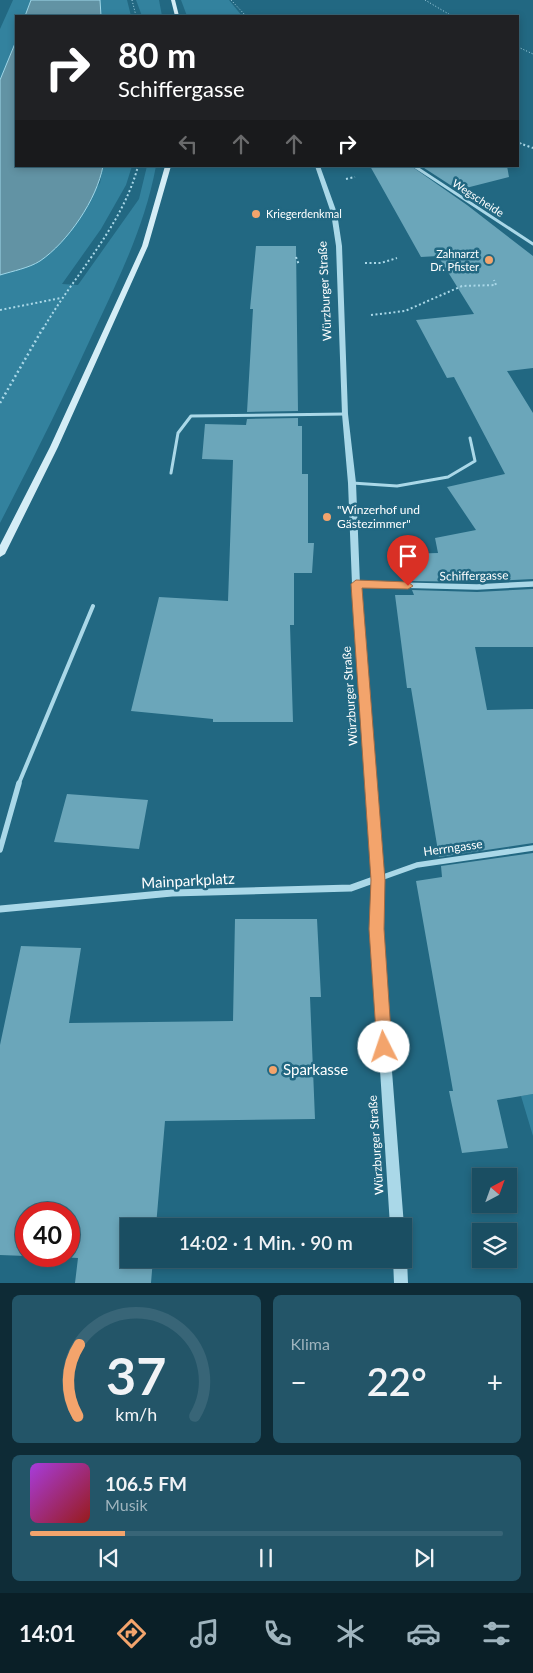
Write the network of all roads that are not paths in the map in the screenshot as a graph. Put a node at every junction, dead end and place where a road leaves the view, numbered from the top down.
1 (173, 0) edge
2 (177, 15) edge
3 (168, 167) edge
4 (317, 167) edge
5 (416, 167) edge
6 (533, 244) edge
7 (345, 414) junction
8 (470, 438) dead end
9 (171, 473) dead end
10 (352, 483) junction
11 (0, 554) edge
12 (356, 584) junction
13 (533, 584) edge
14 (93, 606) dead end
15 (19, 783) joint
16 (533, 848) edge
17 (0, 850) edge
18 (378, 880) junction
19 (0, 909) edge
20 (396, 1218) edge
21 (400, 1268) edge
22 (401, 1283) edge

1 - 2 main road
3 - 11 main road
4 - 7 street, Würzburger Straße
5 - 6 street, Wegscheide
7 - 9 lane
7 - 10 street, Würzburger Straße
8 - 10 lane
10 - 12 street, Würzburger Straße
12 - 13 street, Schiffergasse
12 - 18 street, Würzburger Straße
14 - 15 lane
15 - 17 street
16 - 18 street, Herrngasse
18 - 19 street, Mainparkplatz
18 - 20 street, Würzburger Straße
21 - 22 street

